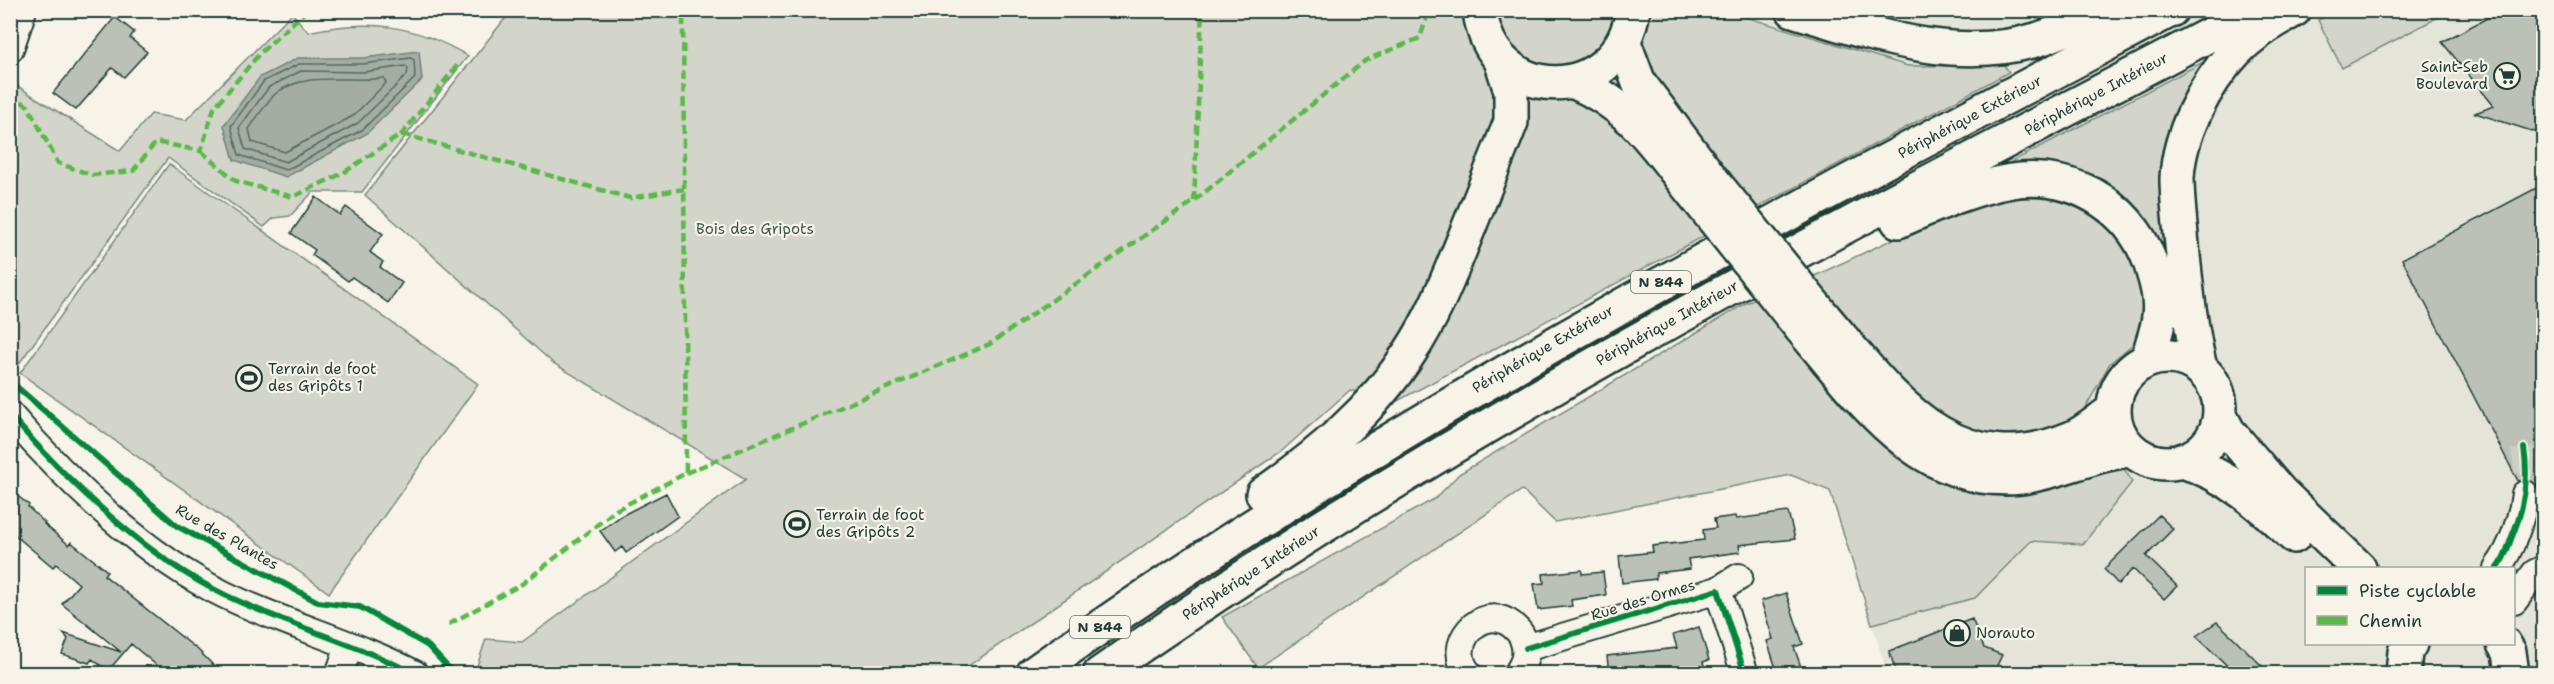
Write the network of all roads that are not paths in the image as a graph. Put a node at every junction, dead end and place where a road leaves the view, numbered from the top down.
1 (23, 10) edge
2 (1480, 10) edge
3 (1633, 10) edge
4 (1792, 10) edge
5 (2109, 10) edge
6 (2171, 10) edge
7 (2269, 14) edge
8 (1624, 43) junction
9 (10, 49) edge
10 (1502, 60) junction
11 (1573, 81) junction
12 (1703, 187) junction
13 (1847, 225) junction
14 (1812, 322) junction
15 (2148, 360) junction
16 (2200, 368) junction
17 (2114, 410) junction
18 (10, 415) edge
19 (2220, 416) junction
20 (2131, 449) junction
21 (2182, 461) junction
22 (2525, 494) tunnel mouth
23 (2513, 536) junction
24 (2342, 562) edge
25 (2370, 567) edge
26 (2478, 567) edge
27 (2498, 567) edge
28 (2544, 569) edge
29 (1167, 581) junction
30 (2515, 600) edge
31 (2505, 645) edge
32 (350, 647) junction
33 (1526, 648) junction
34 (339, 674) edge
35 (415, 674) edge
36 (1033, 674) edge
37 (1100, 674) edge
38 (1469, 674) edge
39 (1517, 674) edge
40 (1745, 674) edge
41 (2512, 674) edge

1 - 9 street
2 - 10 main road
3 - 8 main road
4 - 5 main road
6 - 29 main road, Périphérique Extérieur / N 844
7 - 13 main road, Périphérique Intérieur / N 844
7 - 16 main road
8 - 11 main road
8 - 12 main road
10 - 11 main road
10 - 29 main road
11 - 12 main road
12 - 14 main road, bridge
13 - 15 main road
13 - 37 main road, Périphérique Intérieur / N 844
14 - 17 main road
14 - 20 main road
15 - 16 main road
15 - 17 main road
16 - 19 main road
17 - 20 main road
18 - 32 street
19 - 21 main road
19 - 24 main road
20 - 21 main road
21 - 24 main road
22 - 23 street
23 - 26 street
23 - 27 street
24 - 25 street
28 - 30 street
29 - 36 main road, Périphérique Extérieur / N 844
31 - 41 main road
32 - 34 street
32 - 35 street
33 - 38 street
33 - 39 street
33 - 40 street, Rue des Ormes

